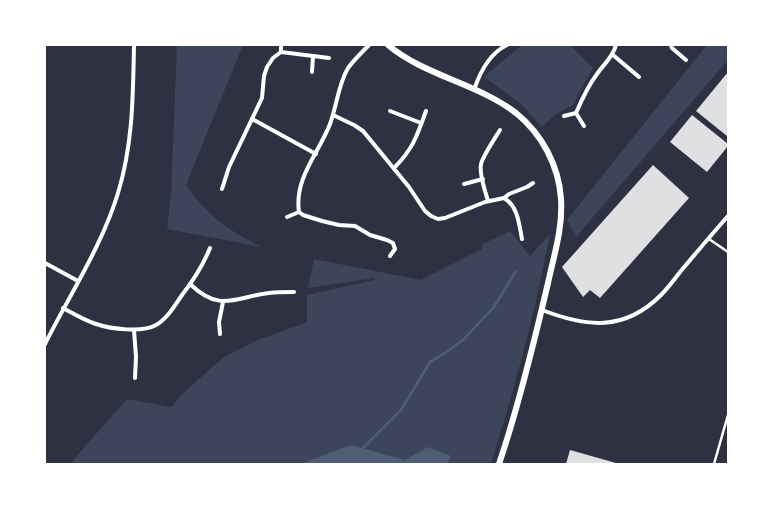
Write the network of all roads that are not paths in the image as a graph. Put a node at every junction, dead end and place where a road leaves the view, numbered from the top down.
1 (134, 45) edge
2 (281, 45) edge
3 (369, 45) edge
4 (388, 45) edge
5 (507, 45) edge
6 (616, 45) edge
7 (671, 45) edge
8 (281, 52) junction
9 (613, 55) junction
10 (313, 56) junction
11 (329, 58) dead end
12 (686, 60) dead end
13 (312, 72) dead end
14 (639, 77) dead end
15 (474, 90) junction
16 (390, 111) dead end
17 (426, 111) dead end
18 (576, 113) junction
19 (333, 115) junction
20 (564, 116) dead end
21 (252, 119) junction
22 (421, 123) junction
23 (584, 126) dead end
24 (500, 130) dead end
25 (316, 154) junction
26 (394, 168) junction
27 (483, 179) junction
28 (533, 183) dead end
29 (464, 184) dead end
30 (222, 189) dead end
31 (504, 198) junction
32 (488, 201) junction
33 (299, 212) junction
34 (728, 216) edge
35 (287, 217) dead end
36 (522, 239) dead end
37 (709, 239) junction
38 (210, 248) dead end
39 (728, 252) edge
40 (390, 256) dead end
41 (45, 263) edge
42 (78, 281) junction
43 (190, 284) junction
44 (294, 292) dead end
45 (223, 302) junction
46 (63, 308) junction
47 (542, 310) junction
48 (134, 330) junction
49 (220, 334) dead end
50 (45, 344) edge
51 (135, 378) dead end
52 (728, 415) edge
53 (499, 464) edge
54 (714, 464) edge

1 - 42 street
2 - 8 street
3 - 19 street
4 - 15 street
5 - 15 street
6 - 9 street
7 - 12 street
8 - 10 street
8 - 21 street
9 - 14 street
9 - 18 street
10 - 11 street
10 - 13 street
15 - 47 street
16 - 22 street
17 - 22 street
18 - 20 street
18 - 23 street
19 - 25 street
19 - 26 street
21 - 25 street
21 - 30 street
22 - 26 street
24 - 27 street
25 - 33 street
26 - 32 street
27 - 29 street
27 - 32 street
28 - 31 street
31 - 32 street
31 - 36 street
33 - 35 street
33 - 40 street
34 - 37 street
37 - 39 lane
37 - 47 street
38 - 43 street
41 - 42 street
42 - 46 street
43 - 45 street
43 - 48 street
44 - 45 street
45 - 49 street
46 - 48 street
46 - 50 street
47 - 53 street
48 - 51 street
52 - 54 lane

